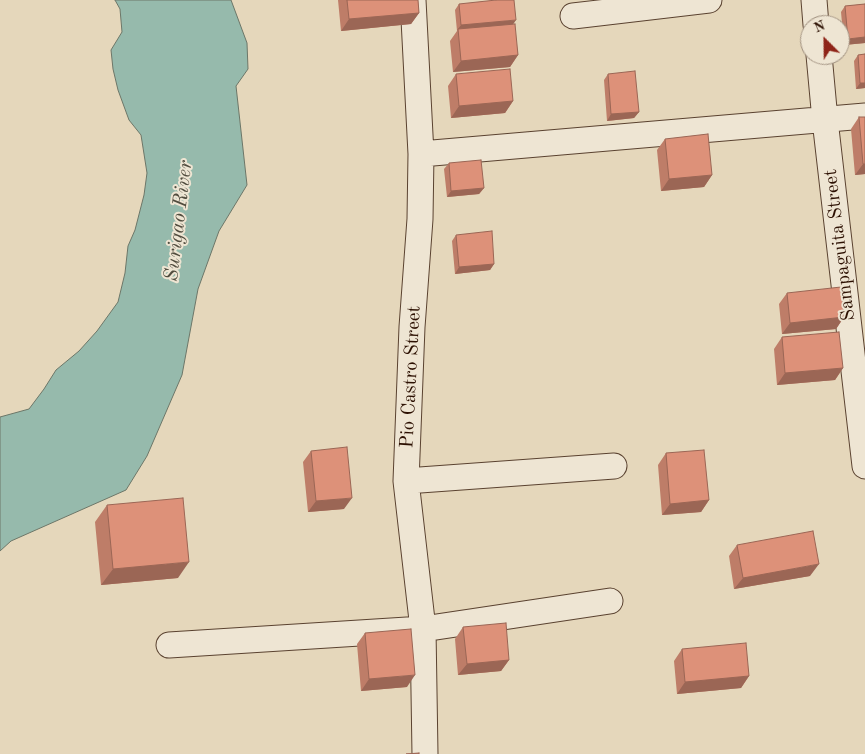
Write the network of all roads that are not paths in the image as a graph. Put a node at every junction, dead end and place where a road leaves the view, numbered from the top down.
1 (413, 0) edge
2 (709, 0) edge
3 (814, 0) edge
4 (815, 15) edge
5 (573, 16) dead end
6 (820, 65) edge
7 (865, 116) edge
8 (825, 120) junction
9 (421, 154) junction
10 (614, 466) dead end
11 (865, 466) edge
12 (406, 481) junction
13 (610, 600) dead end
14 (423, 629) junction
15 (169, 645) dead end
16 (417, 754) edge

1 - 9 street, Pio Castro Street
2 - 5 street
3 - 4 street
6 - 8 street, Sampaguita Street
7 - 8 street
8 - 9 street
8 - 11 street, Sampaguita Street
9 - 12 street, Pio Castro Street
10 - 12 street
12 - 14 street, Pio Castro Street
13 - 14 street
14 - 15 street
14 - 16 street, Pio Castro Street

